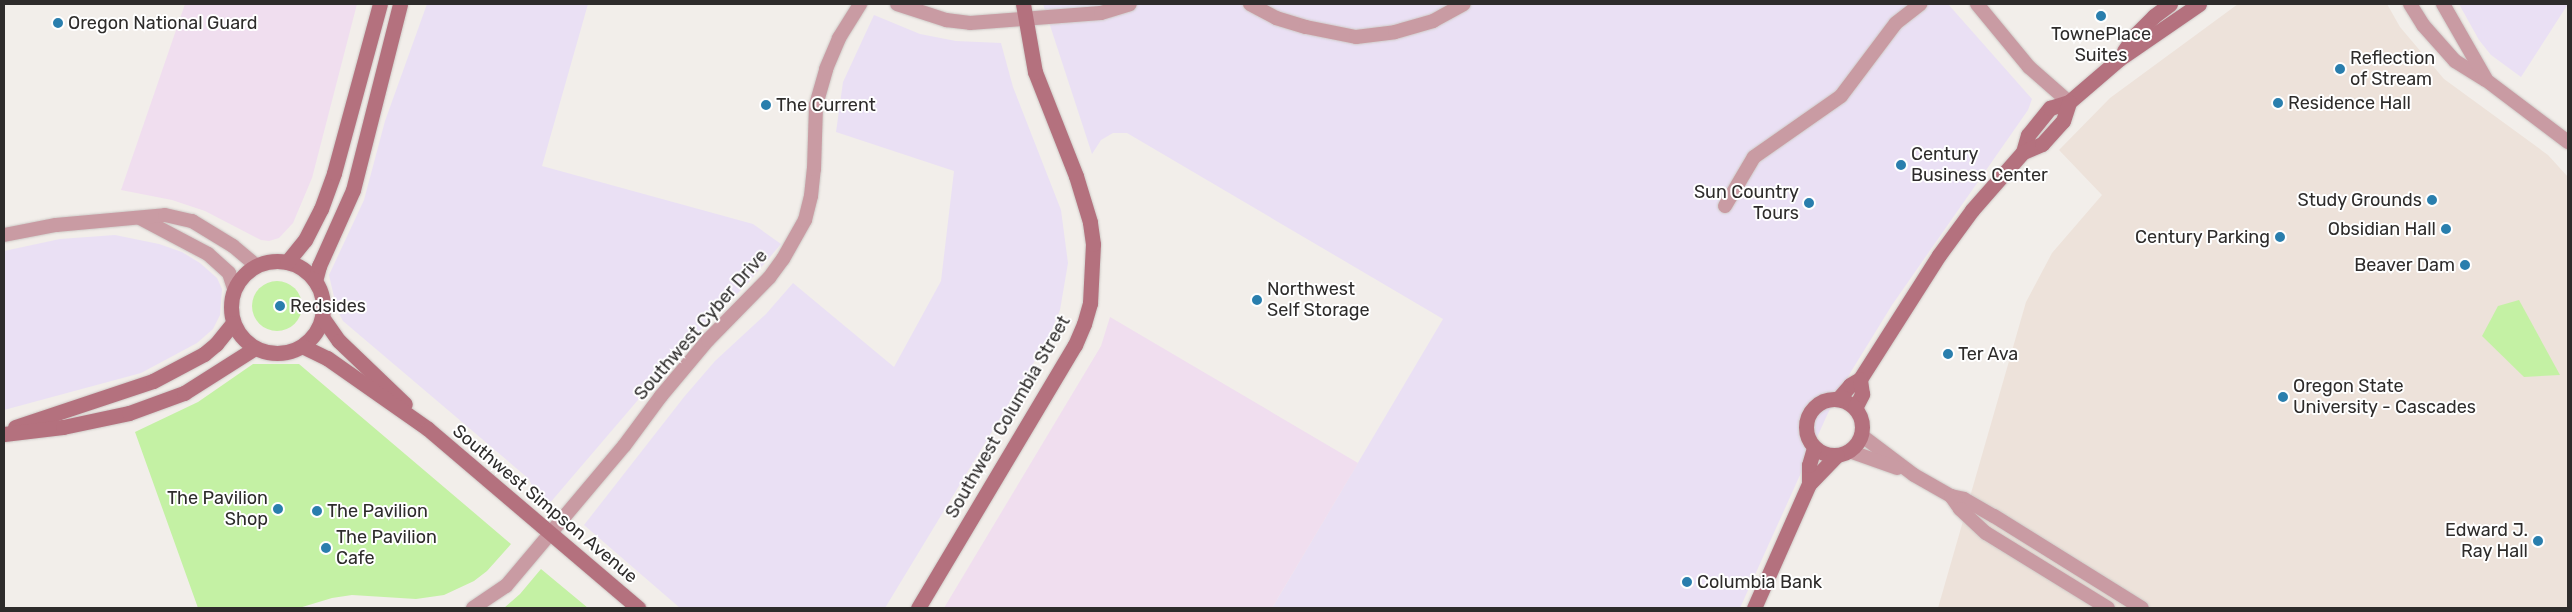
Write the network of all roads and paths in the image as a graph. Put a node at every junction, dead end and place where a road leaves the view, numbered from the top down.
1 (380, 4) edge
2 (400, 4) edge
3 (860, 4) edge
4 (897, 4) edge
5 (1023, 4) edge
6 (1130, 4) edge
7 (1250, 4) edge
8 (1464, 4) edge
9 (1920, 4) edge
10 (1977, 4) edge
11 (2170, 4) edge
12 (2199, 4) edge
13 (2410, 4) edge
14 (2443, 4) edge
15 (1025, 20) junction
16 (2119, 59) junction
17 (2486, 80) junction
18 (2069, 102) junction
19 (2568, 142) edge
20 (1725, 206) dead end
21 (140, 218) junction
22 (4, 236) edge
23 (287, 262) junction
24 (256, 265) junction
25 (315, 280) junction
26 (234, 288) junction
27 (322, 317) junction
28 (233, 323) junction
29 (302, 346) junction
30 (255, 348) junction
31 (1860, 379) junction
32 (1838, 400) junction
33 (1855, 408) junction
34 (428, 429) junction
35 (4, 433) edge
36 (1861, 436) junction
37 (1814, 448) junction
38 (1843, 453) junction
39 (1914, 474) junction
40 (1809, 484) junction
41 (1951, 496) junction
42 (549, 533) junction
43 (473, 608) edge
44 (638, 608) edge
45 (918, 608) edge
46 (1754, 608) edge
47 (2108, 608) edge
48 (2142, 608) edge

1 - 23 street
2 - 25 street
3 - 42 street, Southwest Cyber Drive
4 - 15 street
5 - 15 street, Southwest Columbia Street
6 - 15 street
7 - 8 street
9 - 20 street
10 - 18 street
11 - 16 street
12 - 16 street
13 - 17 street
14 - 17 street
15 - 45 street, Southwest Columbia Street
16 - 18 street
17 - 19 street
18 - 31 street
21 - 22 street
21 - 24 street
21 - 26 street
23 - 24 street
23 - 25 street
24 - 26 street
25 - 27 street
26 - 28 street
27 - 29 street
27 - 34 street, Southwest Simpson Avenue
28 - 30 street
28 - 35 street
29 - 30 street
29 - 34 street, Southwest Simpson Avenue
30 - 35 street
31 - 32 street
31 - 33 street
32 - 33 street
32 - 37 street
33 - 36 street
34 - 42 street, Southwest Simpson Avenue
36 - 38 street
36 - 39 street
37 - 38 street
37 - 40 street
38 - 39 street
38 - 40 street
39 - 41 street
40 - 46 street
41 - 47 street
41 - 48 street
42 - 43 street, Southwest Cyber Drive
42 - 44 street, Southwest Simpson Avenue

